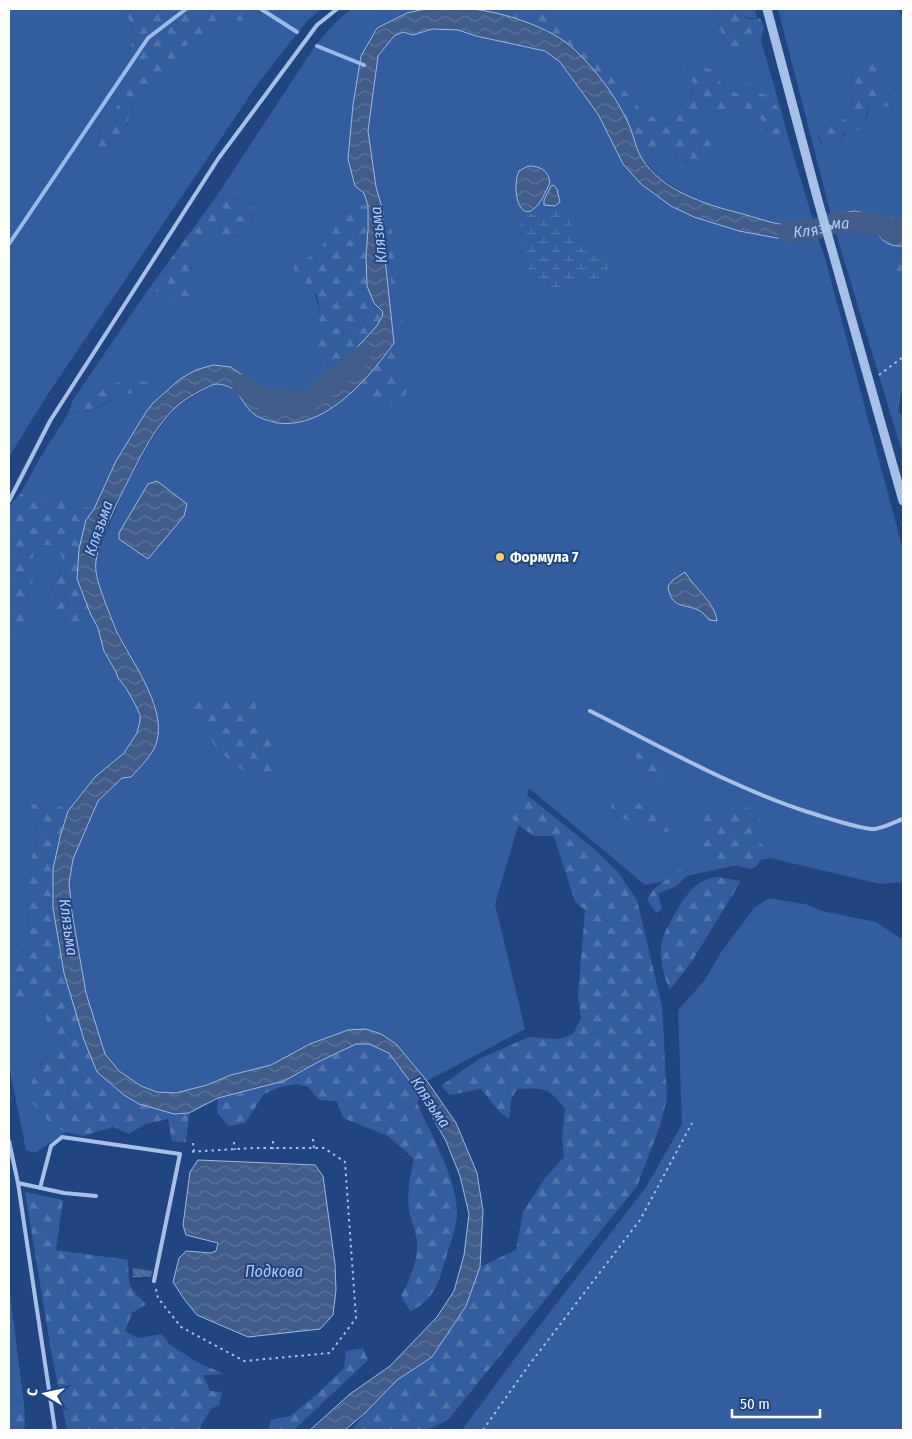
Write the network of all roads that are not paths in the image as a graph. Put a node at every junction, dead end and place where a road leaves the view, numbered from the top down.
1 (337, 9) edge
2 (767, 9) edge
3 (903, 501) edge
4 (9, 502) edge
5 (590, 712) dead end
6 (903, 819) edge
7 (9, 1141) edge
8 (18, 1183) junction
9 (40, 1188) junction
10 (96, 1196) dead end
11 (154, 1281) road end
12 (55, 1430) edge

1 - 4 lane
2 - 3 street
5 - 6 lane
7 - 8 lane
8 - 9 lane
8 - 12 lane
9 - 10 lane
9 - 11 lane

